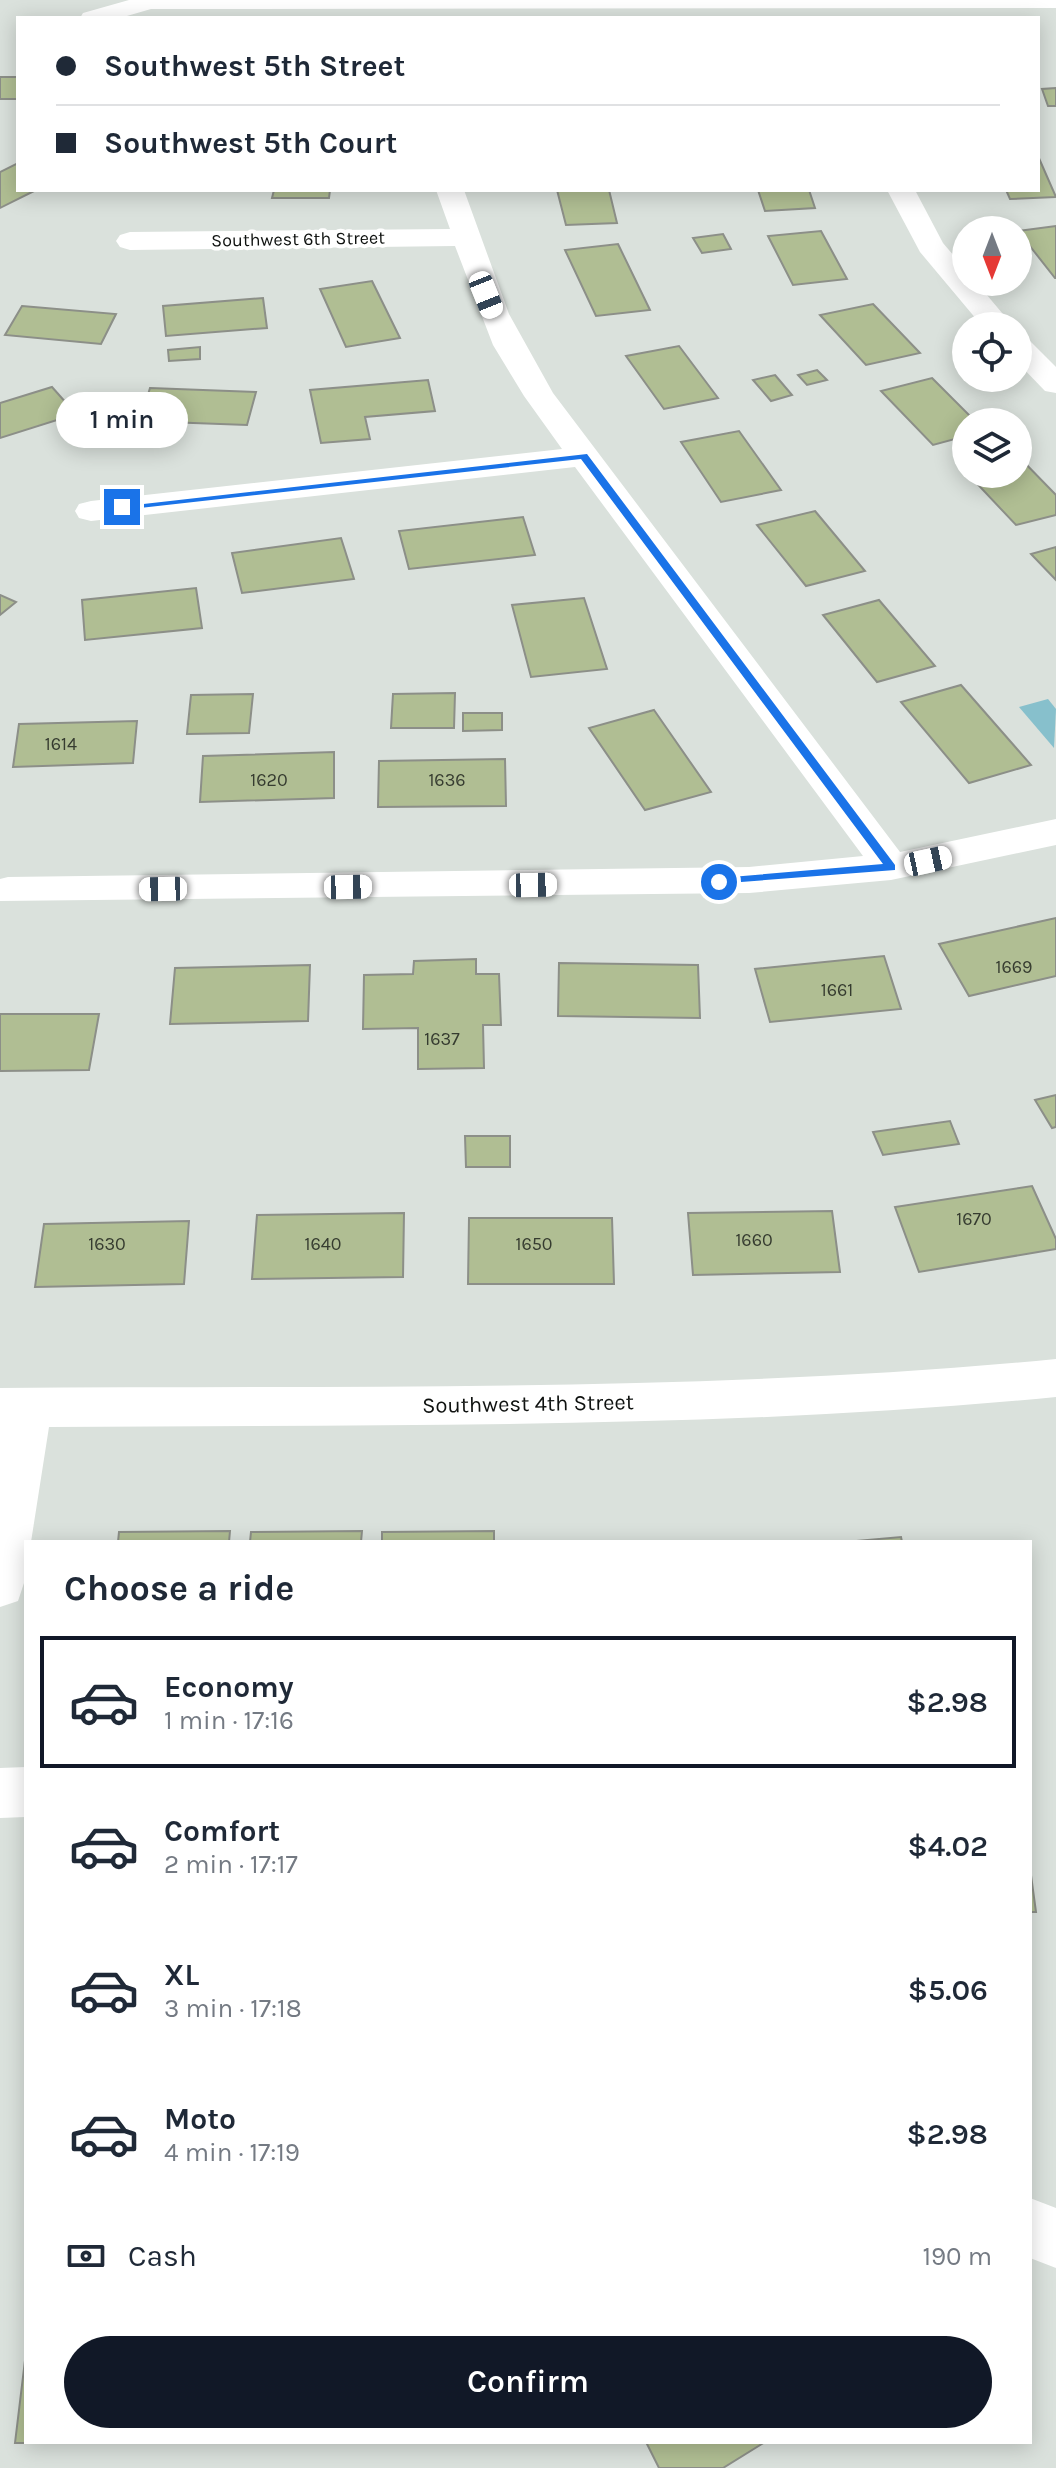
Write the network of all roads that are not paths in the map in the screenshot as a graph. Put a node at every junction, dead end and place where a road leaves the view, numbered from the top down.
1 (1056, 1) edge
2 (855, 7) edge
3 (414, 10) edge
4 (99, 16) edge
5 (451, 192) edge
6 (902, 192) edge
7 (466, 237) junction
8 (130, 241) dead end
9 (986, 312) edge
10 (1032, 360) edge
11 (1056, 384) edge
12 (584, 456) junction
13 (91, 511) dead end
14 (1056, 832) edge
15 (891, 867) junction
16 (8, 890) dead end
17 (1056, 1378) edge
18 (14, 1408) edge
19 (0, 1585) edge
20 (24, 1792) edge
21 (0, 1793) edge
22 (1032, 2229) edge
23 (1056, 2238) edge

1 - 2 street
2 - 3 street
3 - 4 street
5 - 7 street
6 - 9 street
7 - 8 street, Southwest 6th Street
7 - 12 street
10 - 11 street
12 - 13 street
12 - 15 street
14 - 15 street
15 - 16 street
17 - 18 street, Southwest 4th Street
18 - 19 street
20 - 21 street
22 - 23 street

